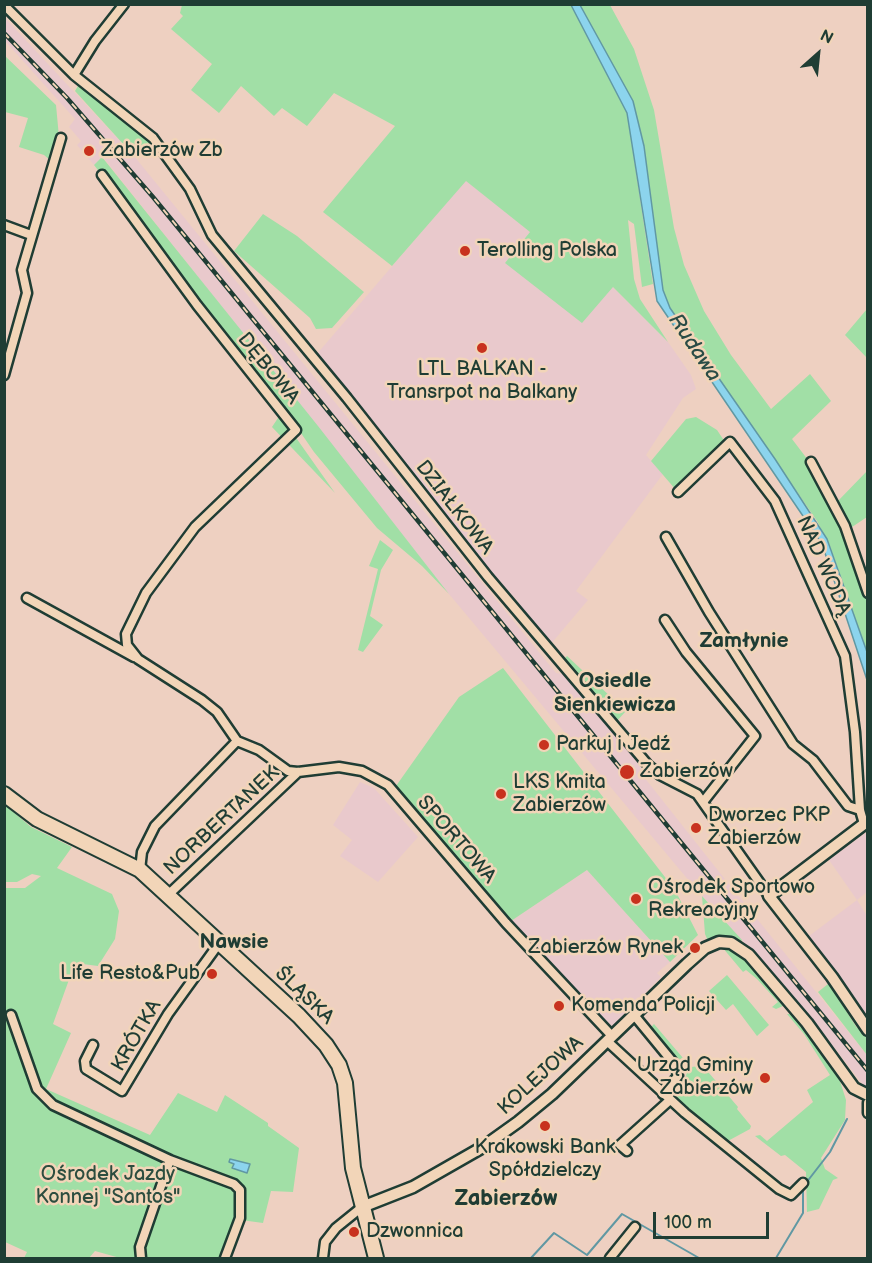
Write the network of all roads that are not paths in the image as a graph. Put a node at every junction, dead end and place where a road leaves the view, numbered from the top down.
1 (124, 4) edge
2 (4, 5) edge
3 (74, 75) junction
4 (61, 138) dead end
5 (102, 175) dead end
6 (4, 225) edge
7 (31, 235) junction
8 (4, 375) edge
9 (811, 462) dead end
10 (678, 492) dead end
11 (666, 537) dead end
12 (867, 593) edge
13 (27, 598) dead end
14 (665, 620) dead end
15 (110, 645) junction
16 (126, 645) junction
17 (138, 659) junction
18 (237, 741) junction
19 (298, 772) junction
20 (4, 794) edge
21 (703, 802) junction
22 (860, 810) junction
23 (866, 823) edge
24 (140, 870) junction
25 (169, 894) junction
26 (770, 896) junction
27 (220, 942) junction
28 (11, 1015) dead end
29 (634, 1015) junction
30 (867, 1030) edge
31 (609, 1038) junction
32 (93, 1045) dead end
33 (867, 1095) edge
34 (666, 1097) junction
35 (867, 1103) edge
36 (867, 1113) edge
37 (627, 1151) dead end
38 (170, 1160) junction
39 (803, 1183) dead end
40 (362, 1207) junction
41 (634, 1227) dead end
42 (141, 1258) edge
43 (225, 1258) edge
44 (323, 1258) edge
45 (376, 1258) edge
46 (610, 1258) edge

1 - 3 street
2 - 3 street, DZIAŁKOWA
3 - 21 street, DZIAŁKOWA
4 - 7 street
5 - 16 street, DĘBOWA
6 - 7 street
7 - 8 street
9 - 12 street
10 - 22 street, NAD WODĄ
11 - 22 street
13 - 15 street
14 - 21 street
15 - 16 street
15 - 17 street
16 - 17 street
17 - 18 street
18 - 19 street
18 - 24 street
19 - 25 street, NORBERTANEK
19 - 31 street, SPORTOWA
20 - 24 main road, ŚLĄSKA
21 - 26 street
22 - 23 street, NAD WODĄ
23 - 26 street
24 - 25 main road, ŚLĄSKA
25 - 27 main road, ŚLĄSKA
26 - 30 street
27 - 32 street, KRÓTKA
27 - 40 main road, ŚLĄSKA
28 - 38 street
29 - 31 street, KOLEJOWA
29 - 33 street, KOLEJOWA
29 - 34 street
31 - 34 street, SPORTOWA
31 - 40 street, KOLEJOWA
34 - 37 street
34 - 39 street, SPORTOWA
35 - 36 street
38 - 42 street
38 - 43 street
40 - 44 street
40 - 45 main road, ŚLĄSKA
41 - 46 street

